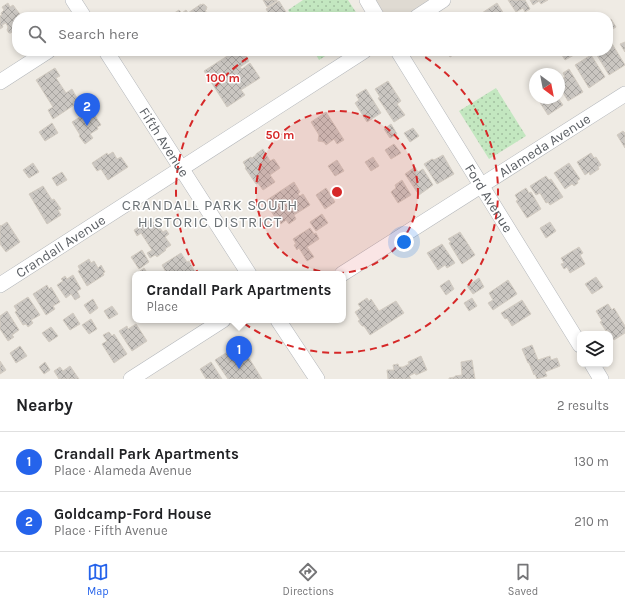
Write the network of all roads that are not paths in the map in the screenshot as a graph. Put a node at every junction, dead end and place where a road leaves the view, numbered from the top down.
1 (73, 0) edge
2 (367, 0) edge
3 (443, 0) edge
4 (81, 12) edge
5 (374, 12) edge
6 (425, 12) edge
7 (40, 56) edge
8 (109, 56) edge
9 (356, 56) edge
10 (401, 56) edge
11 (0, 82) edge
12 (625, 94) edge
13 (182, 168) junction
14 (481, 185) junction
15 (247, 271) edge
16 (346, 271) edge
17 (0, 285) edge
18 (218, 323) edge
19 (280, 323) edge
20 (577, 340) edge
21 (594, 367) edge
22 (131, 379) edge
23 (317, 379) edge
24 (601, 379) edge

1 - 4 street
2 - 5 street
3 - 6 street
7 - 11 street
8 - 13 street, Fifth Avenue
9 - 13 street, Crandall Avenue
10 - 14 street, Ford Avenue
12 - 14 street, Alameda Avenue
13 - 15 street, Fifth Avenue
13 - 17 street, Crandall Avenue
14 - 16 street, Alameda Avenue
14 - 20 street, Ford Avenue
18 - 22 street
19 - 23 street
21 - 24 street

